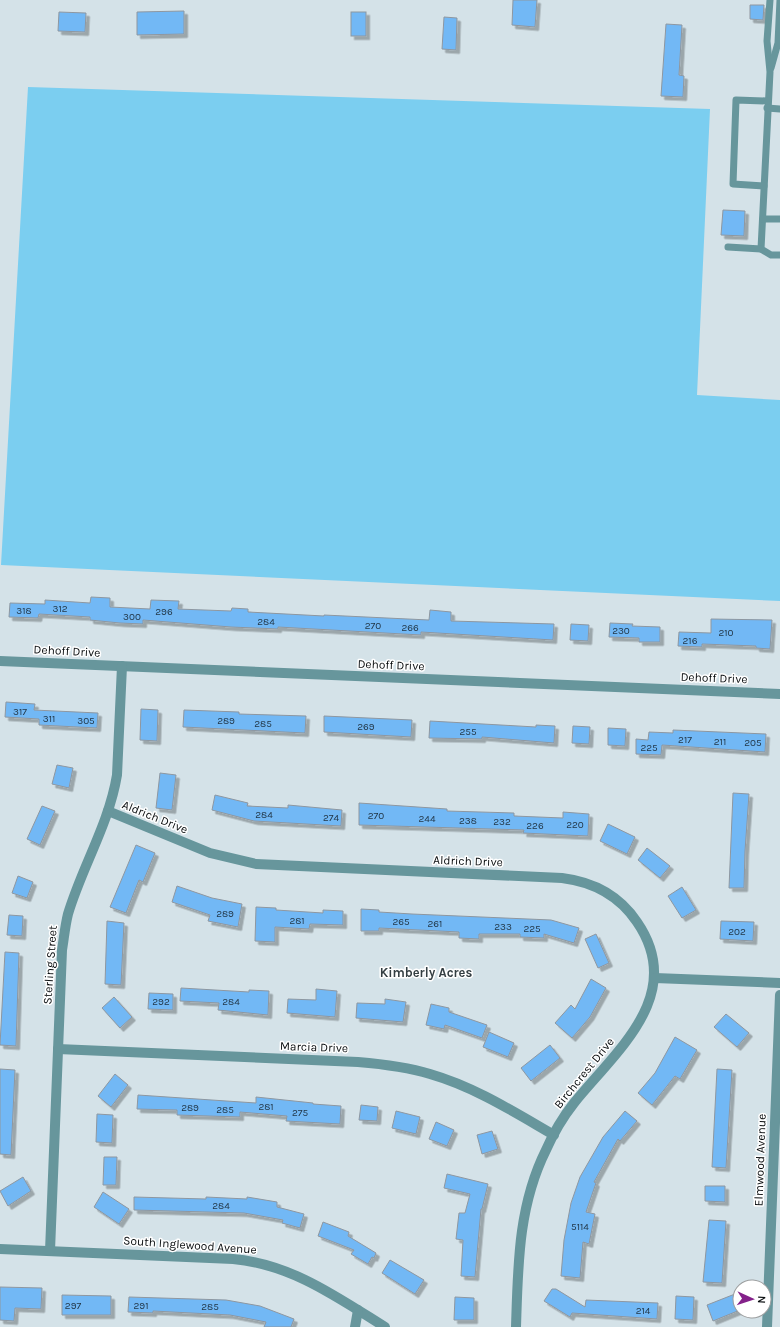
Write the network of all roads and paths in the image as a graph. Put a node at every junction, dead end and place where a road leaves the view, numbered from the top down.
1 (770, 0) edge
2 (780, 0) edge
3 (770, 72) junction
4 (767, 105) junction
5 (780, 109) edge
6 (764, 186) junction
7 (763, 219) junction
8 (780, 219) edge
9 (728, 247) dead end
10 (761, 249) junction
11 (780, 255) edge
12 (0, 661) edge
13 (122, 666) junction
14 (780, 694) edge
15 (108, 812) junction
16 (655, 978) junction
17 (780, 984) edge
18 (780, 995) edge
19 (58, 1049) junction
20 (554, 1135) junction
21 (776, 1176) edge
22 (0, 1248) edge
23 (50, 1251) junction
24 (358, 1310) junction
25 (355, 1327) edge
26 (385, 1327) edge
27 (516, 1327) edge
28 (767, 1327) edge

1 - 3 lane
2 - 3 lane
3 - 4 lane
4 - 5 lane
4 - 6 lane
4 - 6 lane
6 - 7 lane
7 - 8 lane
7 - 10 lane
9 - 10 lane
10 - 11 lane
12 - 13 street, Dehoff Drive
13 - 14 street, Dehoff Drive
13 - 15 street, Sterling Street
15 - 16 street, Aldrich Drive
15 - 19 street, Sterling Street
16 - 17 street
16 - 20 street, Birchcrest Drive
18 - 21 street, Elmwood Avenue
19 - 20 street, Marcia Drive
19 - 23 street, Sterling Street
20 - 27 street, Birchcrest Drive
21 - 28 street, Elmwood Avenue
22 - 23 street, South Inglewood Avenue
23 - 24 street, South Inglewood Avenue
24 - 25 street
24 - 26 street, South Inglewood Avenue

